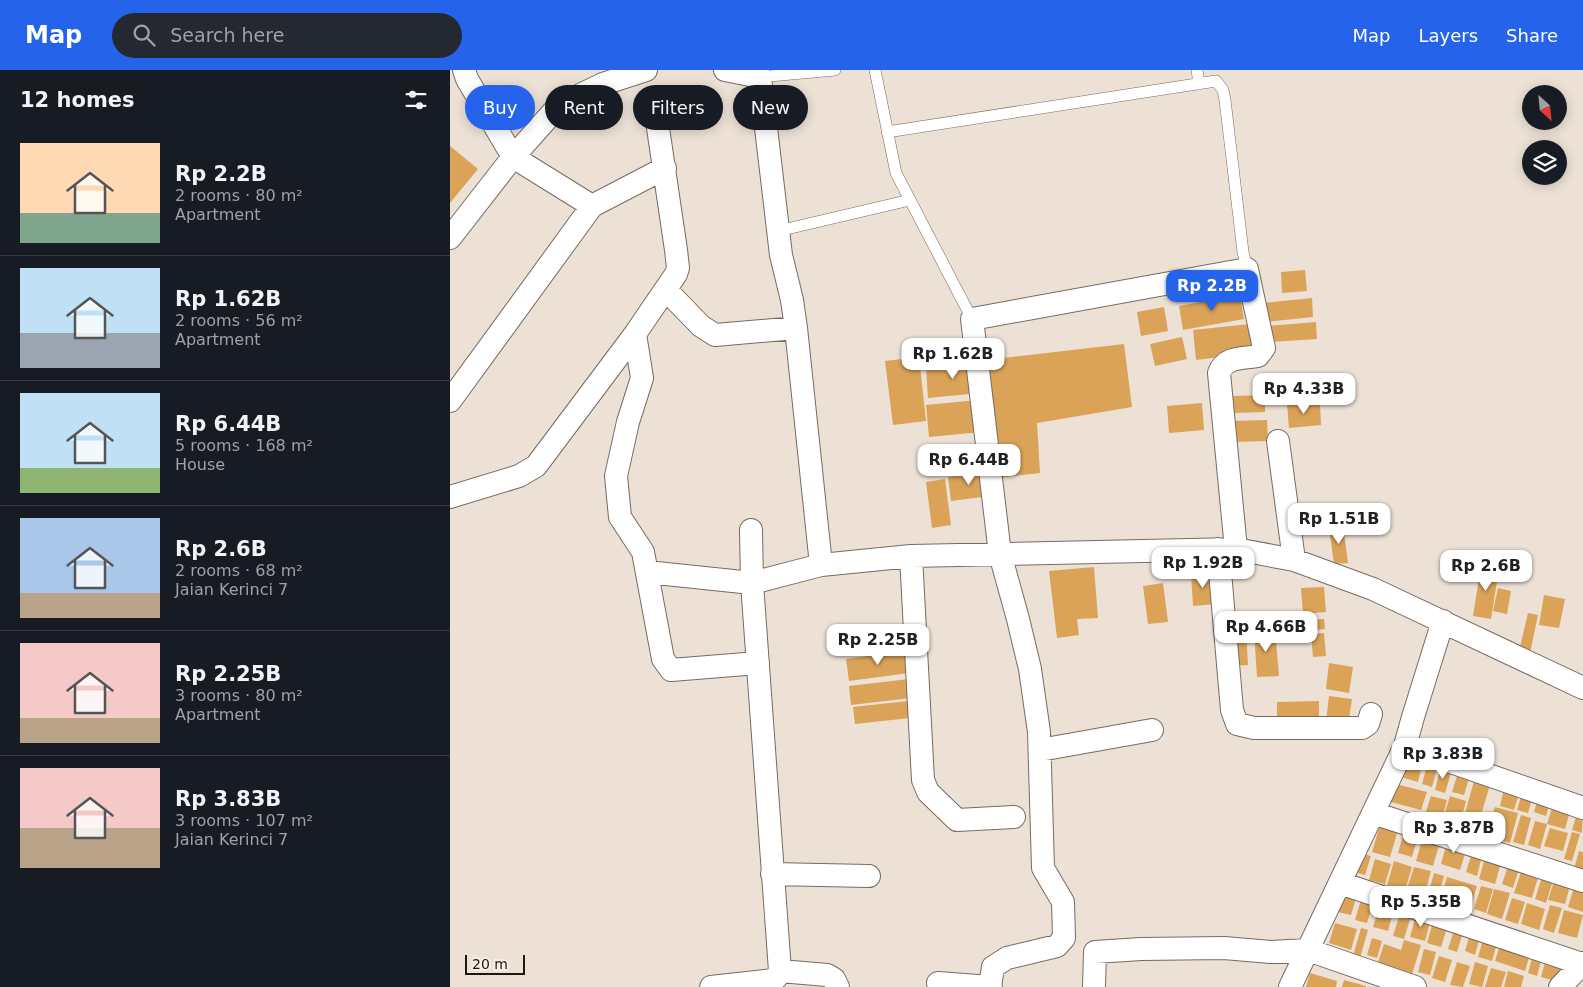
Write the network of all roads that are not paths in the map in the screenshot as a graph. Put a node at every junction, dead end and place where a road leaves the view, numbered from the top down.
1 (464, 70) edge
2 (646, 70) edge
3 (725, 70) edge
4 (835, 70) edge
5 (876, 70) edge
6 (1197, 70) edge
7 (760, 77) junction
8 (1199, 84) junction
9 (658, 130) edge
10 (887, 132) junction
11 (513, 157) junction
12 (665, 168) junction
13 (910, 200) junction
14 (592, 206) junction
15 (778, 231) junction
16 (450, 238) edge
17 (1247, 269) junction
18 (666, 290) junction
19 (972, 319) junction
20 (796, 328) junction
21 (634, 334) junction
22 (450, 401) edge
23 (1278, 442) dead end
24 (450, 498) edge
25 (751, 530) dead end
26 (1227, 549) junction
27 (1000, 554) junction
28 (911, 556) junction
29 (1294, 560) junction
30 (821, 565) junction
31 (647, 572) junction
32 (752, 584) junction
33 (1444, 621) junction
34 (758, 663) junction
35 (1583, 688) edge
36 (1371, 714) dead end
37 (1152, 730) dead end
38 (1405, 746) junction
39 (1040, 750) junction
40 (1583, 808) edge
41 (1374, 813) junction
42 (1014, 817) dead end
43 (772, 874) junction
44 (869, 876) dead end
45 (1583, 881) edge
46 (1340, 883) junction
47 (1308, 950) junction
48 (1583, 963) edge
49 (780, 971) junction
50 (938, 982) dead end
51 (711, 987) edge
52 (838, 987) edge
53 (990, 987) edge
54 (1094, 987) edge
55 (1290, 987) edge
56 (1415, 987) edge
57 (1560, 987) edge

1 - 11 street
2 - 11 street
3 - 7 street
4 - 7 lane
5 - 10 lane
6 - 8 lane
7 - 15 street
8 - 10 lane
8 - 17 lane
9 - 12 street
10 - 13 lane
11 - 14 street
11 - 16 street
12 - 14 street
12 - 18 street
13 - 15 lane
13 - 19 lane
14 - 22 street
15 - 20 street
17 - 19 street
17 - 26 street
18 - 20 street
18 - 21 street
19 - 27 street
20 - 30 street
21 - 24 street
21 - 31 street
23 - 29 street
25 - 32 street
26 - 27 street
26 - 29 street
26 - 36 street
27 - 28 street
27 - 39 street
28 - 30 street
28 - 42 street
29 - 33 street
30 - 32 street
31 - 32 street
31 - 34 street
32 - 34 street
33 - 35 street
33 - 38 street
34 - 43 street
37 - 39 street
38 - 40 street
38 - 41 street
39 - 53 street
41 - 45 street
41 - 46 street
43 - 44 street
43 - 49 street
46 - 47 street
46 - 48 street
47 - 54 street
47 - 55 street
47 - 56 street
48 - 57 street
49 - 51 street
49 - 52 street
50 - 53 street

